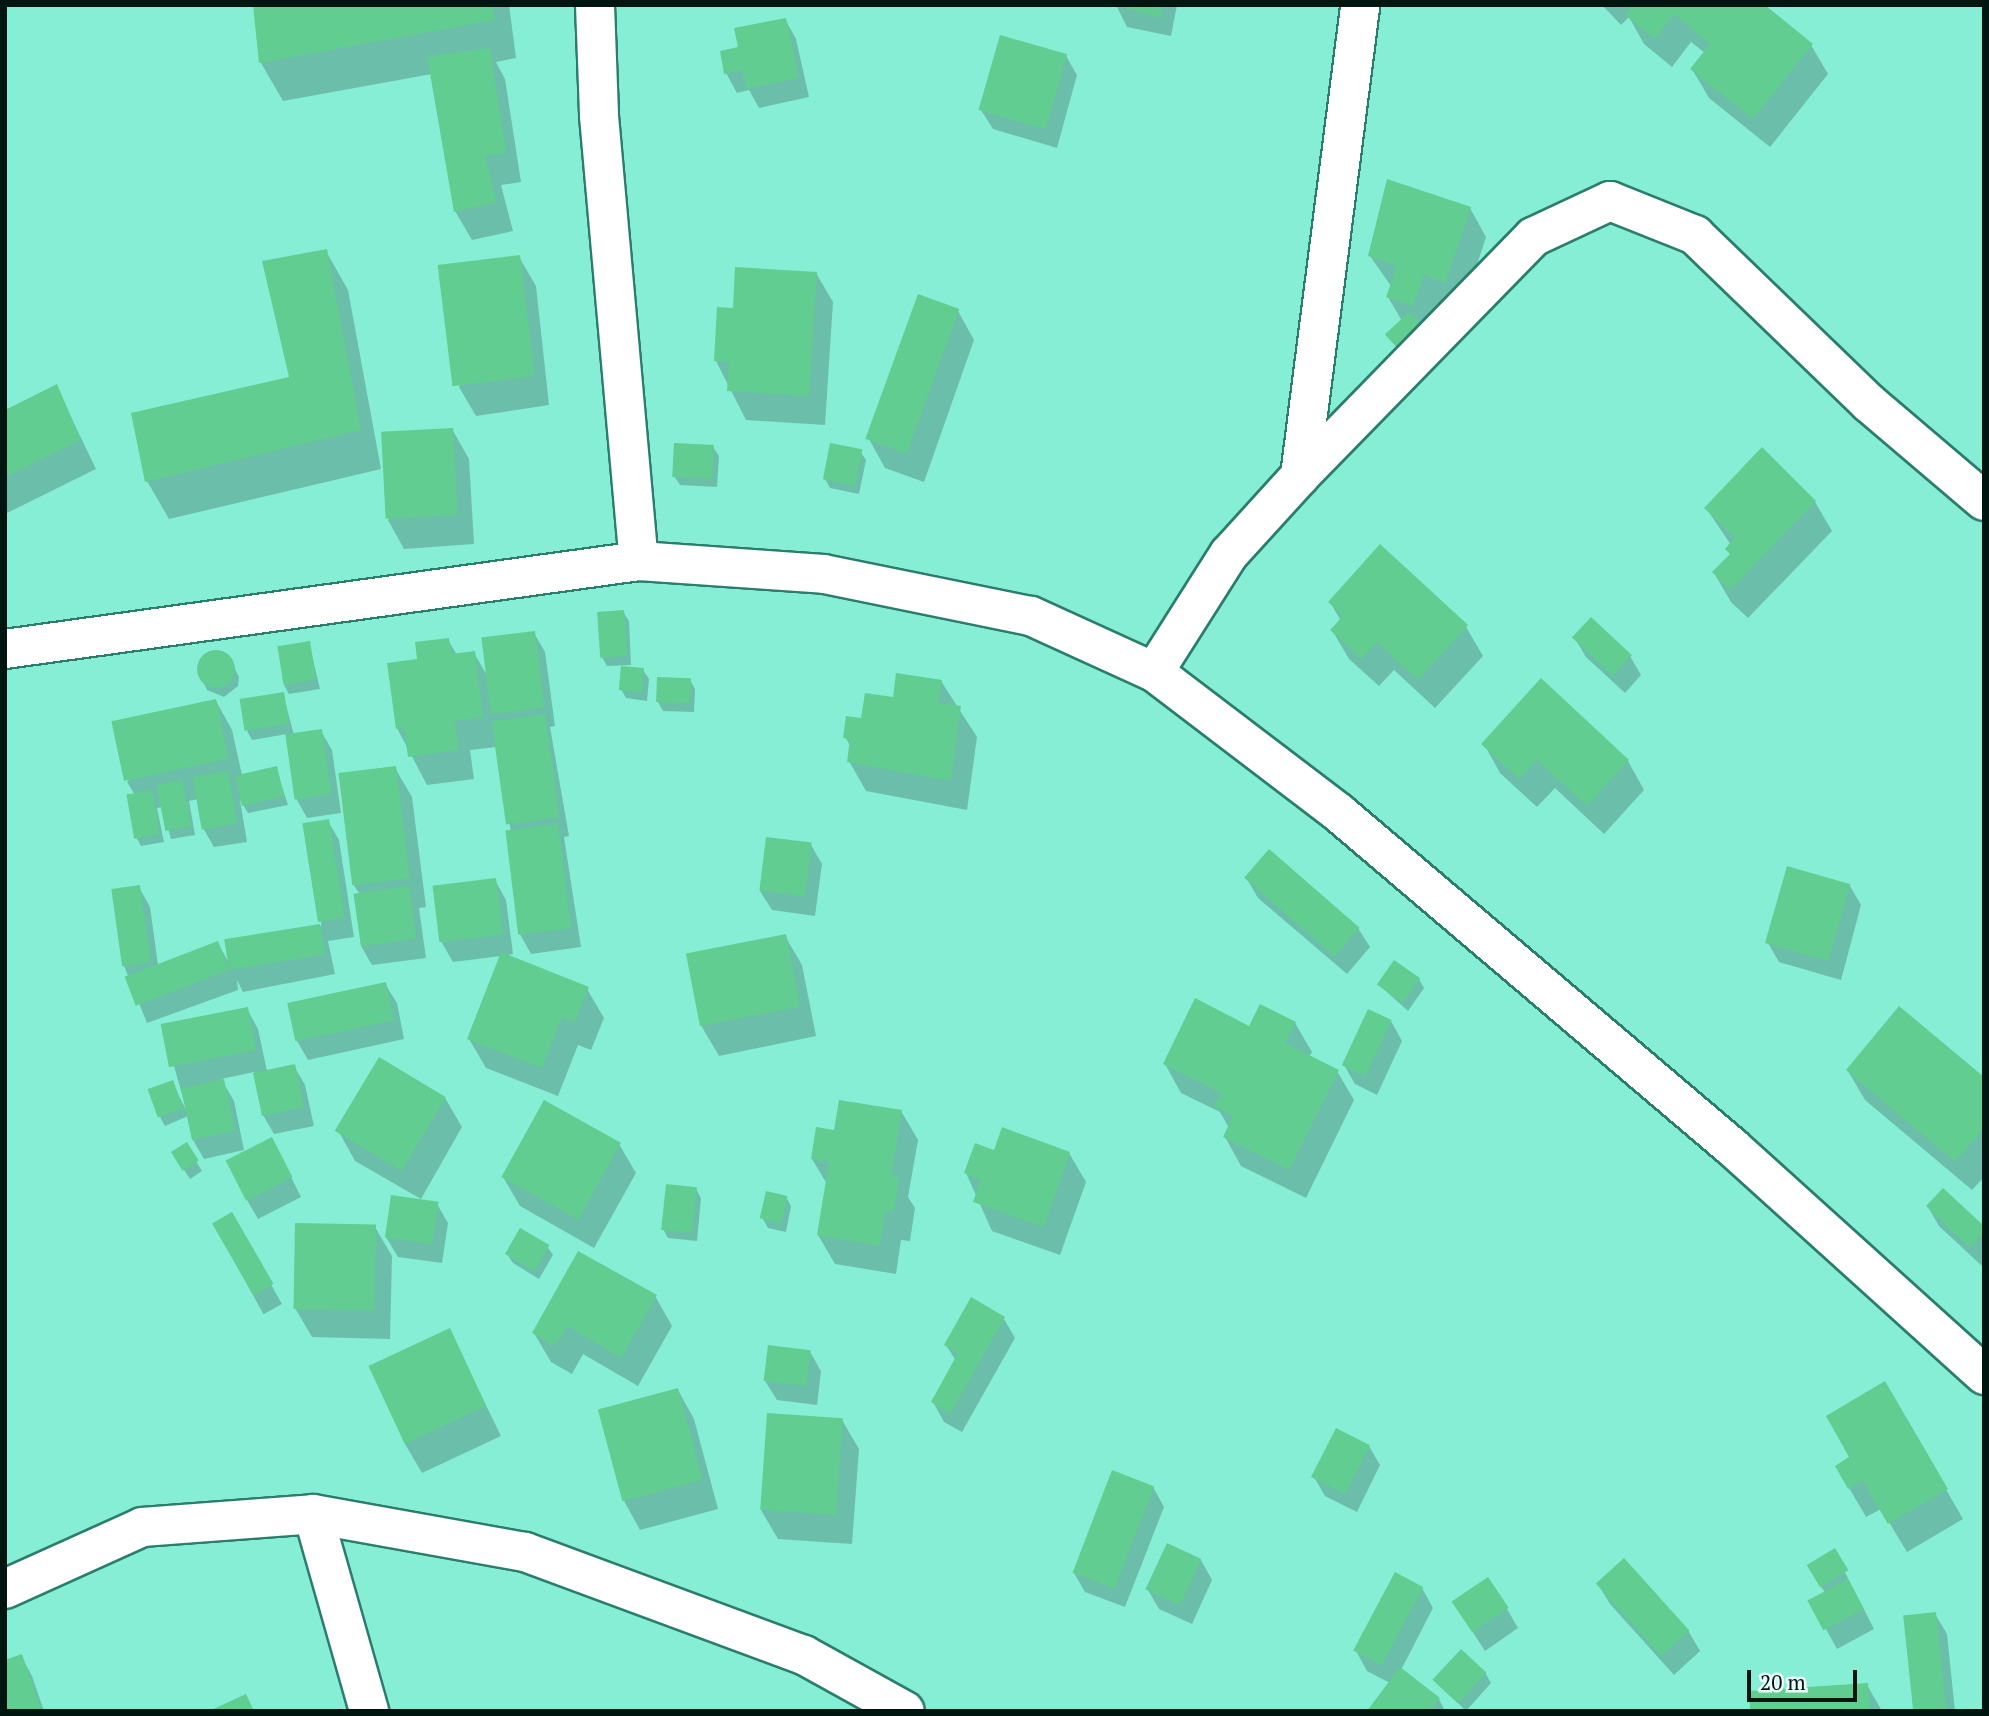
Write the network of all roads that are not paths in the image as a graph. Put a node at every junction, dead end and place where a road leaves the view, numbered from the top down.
1 (595, 5) edge
2 (1360, 5) edge
3 (1300, 476) junction
4 (1984, 501) edge
5 (639, 561) junction
6 (5, 649) edge
7 (1154, 672) junction
8 (1984, 1375) edge
9 (313, 1514) junction
10 (5, 1589) edge
11 (369, 1711) edge
12 (905, 1711) edge

1 - 5 street
2 - 3 street
3 - 4 street
3 - 7 street
5 - 6 street
5 - 7 street
7 - 8 street
9 - 10 street
9 - 11 street
9 - 12 street

